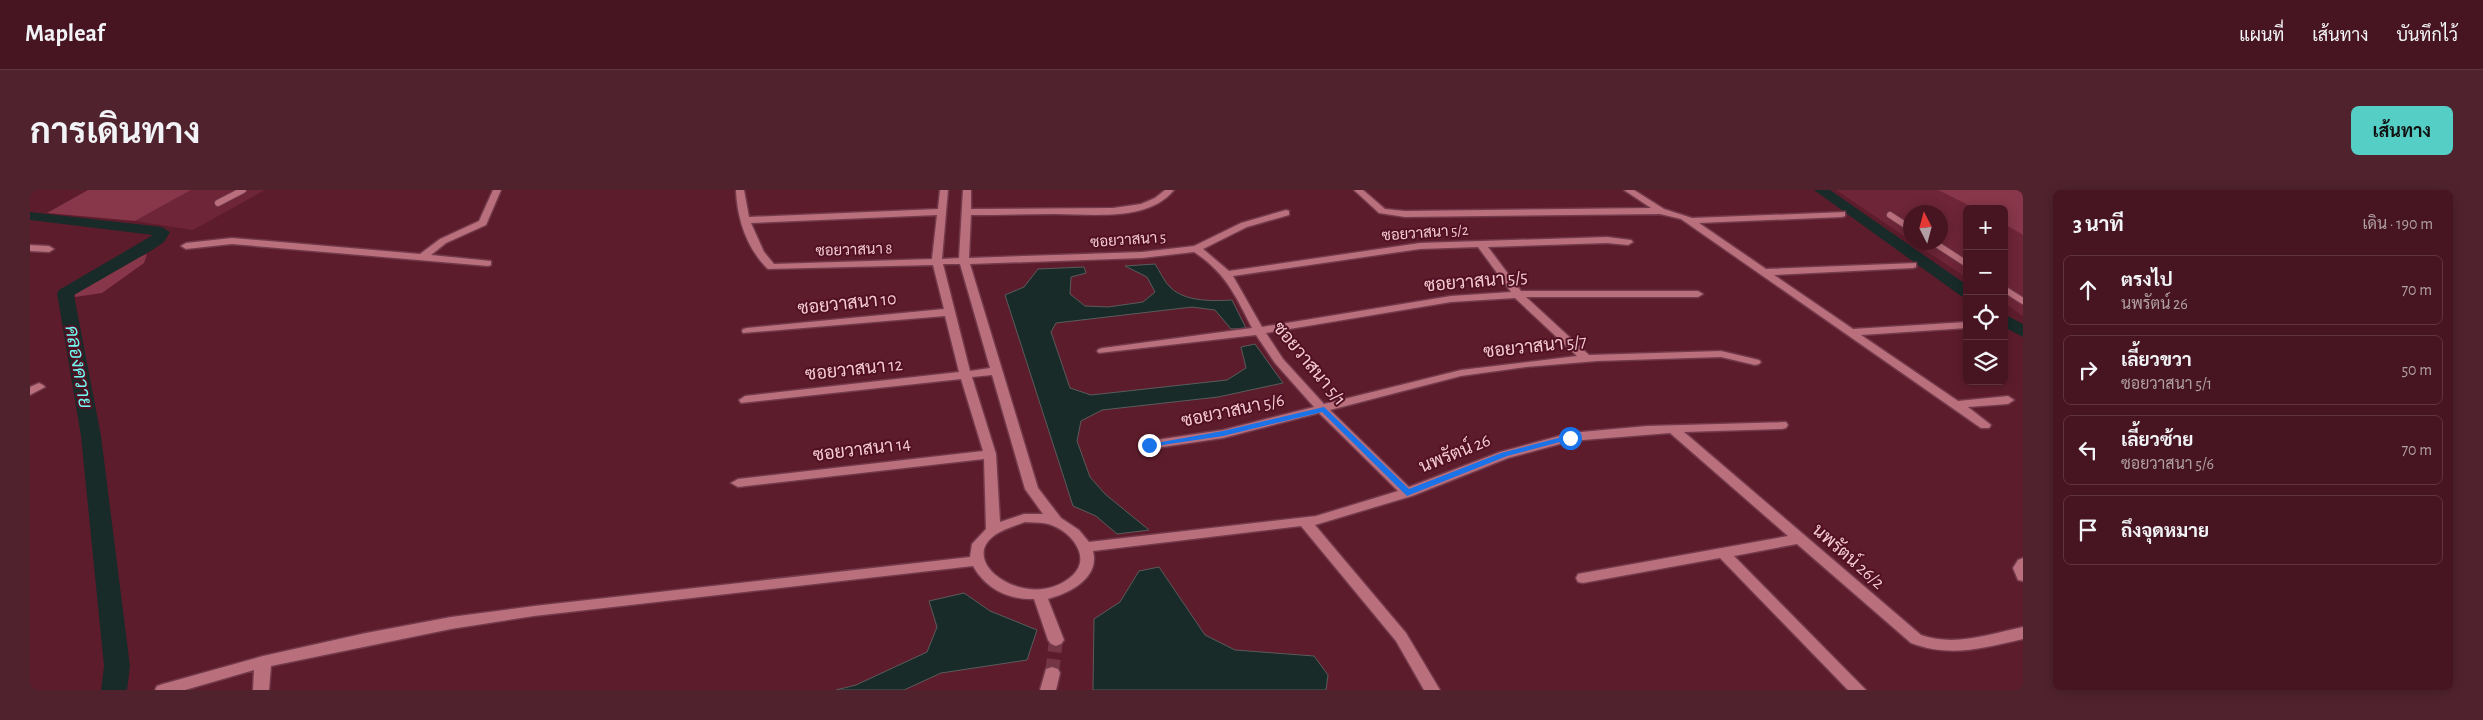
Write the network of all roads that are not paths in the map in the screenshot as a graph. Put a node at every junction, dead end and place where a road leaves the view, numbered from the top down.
1 (243, 190) edge
2 (497, 190) edge
3 (740, 190) edge
4 (944, 190) edge
5 (967, 190) edge
6 (1170, 190) edge
7 (1358, 190) edge
8 (1628, 190) edge
9 (218, 203) dead end
10 (942, 212) junction
11 (966, 212) junction
12 (1661, 212) junction
13 (1286, 213) dead end
14 (1842, 214) dead end
15 (1890, 215) dead end
16 (745, 220) junction
17 (1689, 221) junction
18 (1903, 223) edge
19 (1628, 242) dead end
20 (1481, 244) junction
21 (186, 246) dead end
22 (30, 248) edge
23 (48, 249) dead end
24 (1196, 249) junction
25 (1945, 250) edge
26 (421, 258) junction
27 (964, 261) junction
28 (1963, 261) edge
29 (937, 262) junction
30 (488, 263) dead end
31 (1913, 264) dead end
32 (1764, 272) junction
33 (1226, 274) junction
34 (2008, 292) edge
35 (1518, 294) junction
36 (1698, 294) dead end
37 (2023, 301) edge
38 (950, 312) junction
39 (1963, 325) edge
40 (1258, 331) junction
41 (747, 332) dead end
42 (1850, 332) junction
43 (1103, 351) dead end
44 (1586, 359) junction
45 (1755, 362) dead end
46 (998, 371) junction
47 (966, 375) junction
48 (746, 400) dead end
49 (2008, 400) dead end
50 (1956, 405) junction
51 (1324, 410) junction
52 (1782, 425) dead end
53 (1986, 425) dead end
54 (1674, 430) junction
55 (1149, 445) dead end
56 (990, 454) junction
57 (738, 483) dead end
58 (1407, 493) junction
59 (1304, 521) junction
60 (1056, 522) junction
61 (993, 529) junction
62 (1800, 539) junction
63 (1087, 547) junction
64 (1723, 553) junction
65 (976, 561) junction
66 (2023, 563) edge
67 (2023, 576) edge
68 (1583, 578) dead end
69 (1039, 594) junction
70 (2023, 633) edge
71 (1056, 640) tunnel mouth
72 (262, 662) junction
73 (1052, 673) tunnel mouth
74 (163, 690) edge
75 (262, 690) edge
76 (1048, 690) edge
77 (1432, 690) edge
78 (1858, 690) edge

1 - 9 lane
2 - 26 street
3 - 16 street
4 - 10 street
5 - 11 street
6 - 11 street
7 - 12 street
8 - 12 street
10 - 16 street
10 - 29 street
11 - 27 street
12 - 17 street
13 - 24 street, ซอยวาสนา 5
14 - 17 street
15 - 18 lane
16 - 29 street, ซอยวาสนา 8
17 - 32 street
19 - 20 street, ซอยวาสนา 5/2
20 - 33 street, ซอยวาสนา 5/2
20 - 35 street
21 - 26 street
22 - 23 street
24 - 27 street, ซอยวาสนา 5
24 - 33 street, ซอยวาสนา 5/1
25 - 28 lane
26 - 30 street
27 - 29 street, ซอยวาสนา 5
27 - 46 street
29 - 38 street
31 - 32 street
32 - 42 street
33 - 40 street, ซอยวาสนา 5/1
34 - 37 lane
35 - 36 street, ซอยวาสนา 5/5
35 - 40 street, ซอยวาสนา 5/5
35 - 44 street
38 - 41 street, ซอยวาสนา 10
38 - 47 street
39 - 42 street
40 - 43 street, ซอยวาสนา 5/5
40 - 51 street, ซอยวาสนา 5/1
42 - 50 street
44 - 45 street, ซอยวาสนา 5/7
44 - 51 street, ซอยวาสนา 5/7
46 - 47 street, ซอยวาสนา 12
46 - 60 street
47 - 48 street, ซอยวาสนา 12
47 - 56 street
49 - 50 street
50 - 53 street
51 - 55 street, ซอยวาสนา 5/6
51 - 58 street, ซอยวาสนา 5/1
52 - 54 street, นพรัตน์ 26
54 - 58 street, นพรัตน์ 26
54 - 62 street, นพรัตน์ 26/2
56 - 57 street, ซอยวาสนา 14
56 - 61 street
58 - 59 street, นพรัตน์ 26
59 - 63 street, นพรัตน์ 26
59 - 77 street
60 - 61 street
60 - 63 street
61 - 65 street
62 - 64 street
62 - 70 street, นพรัตน์ 26/2
63 - 69 street
64 - 68 street
64 - 78 street
65 - 69 street
65 - 72 street
66 - 67 street
69 - 71 street
72 - 74 street
72 - 75 street
73 - 76 street

